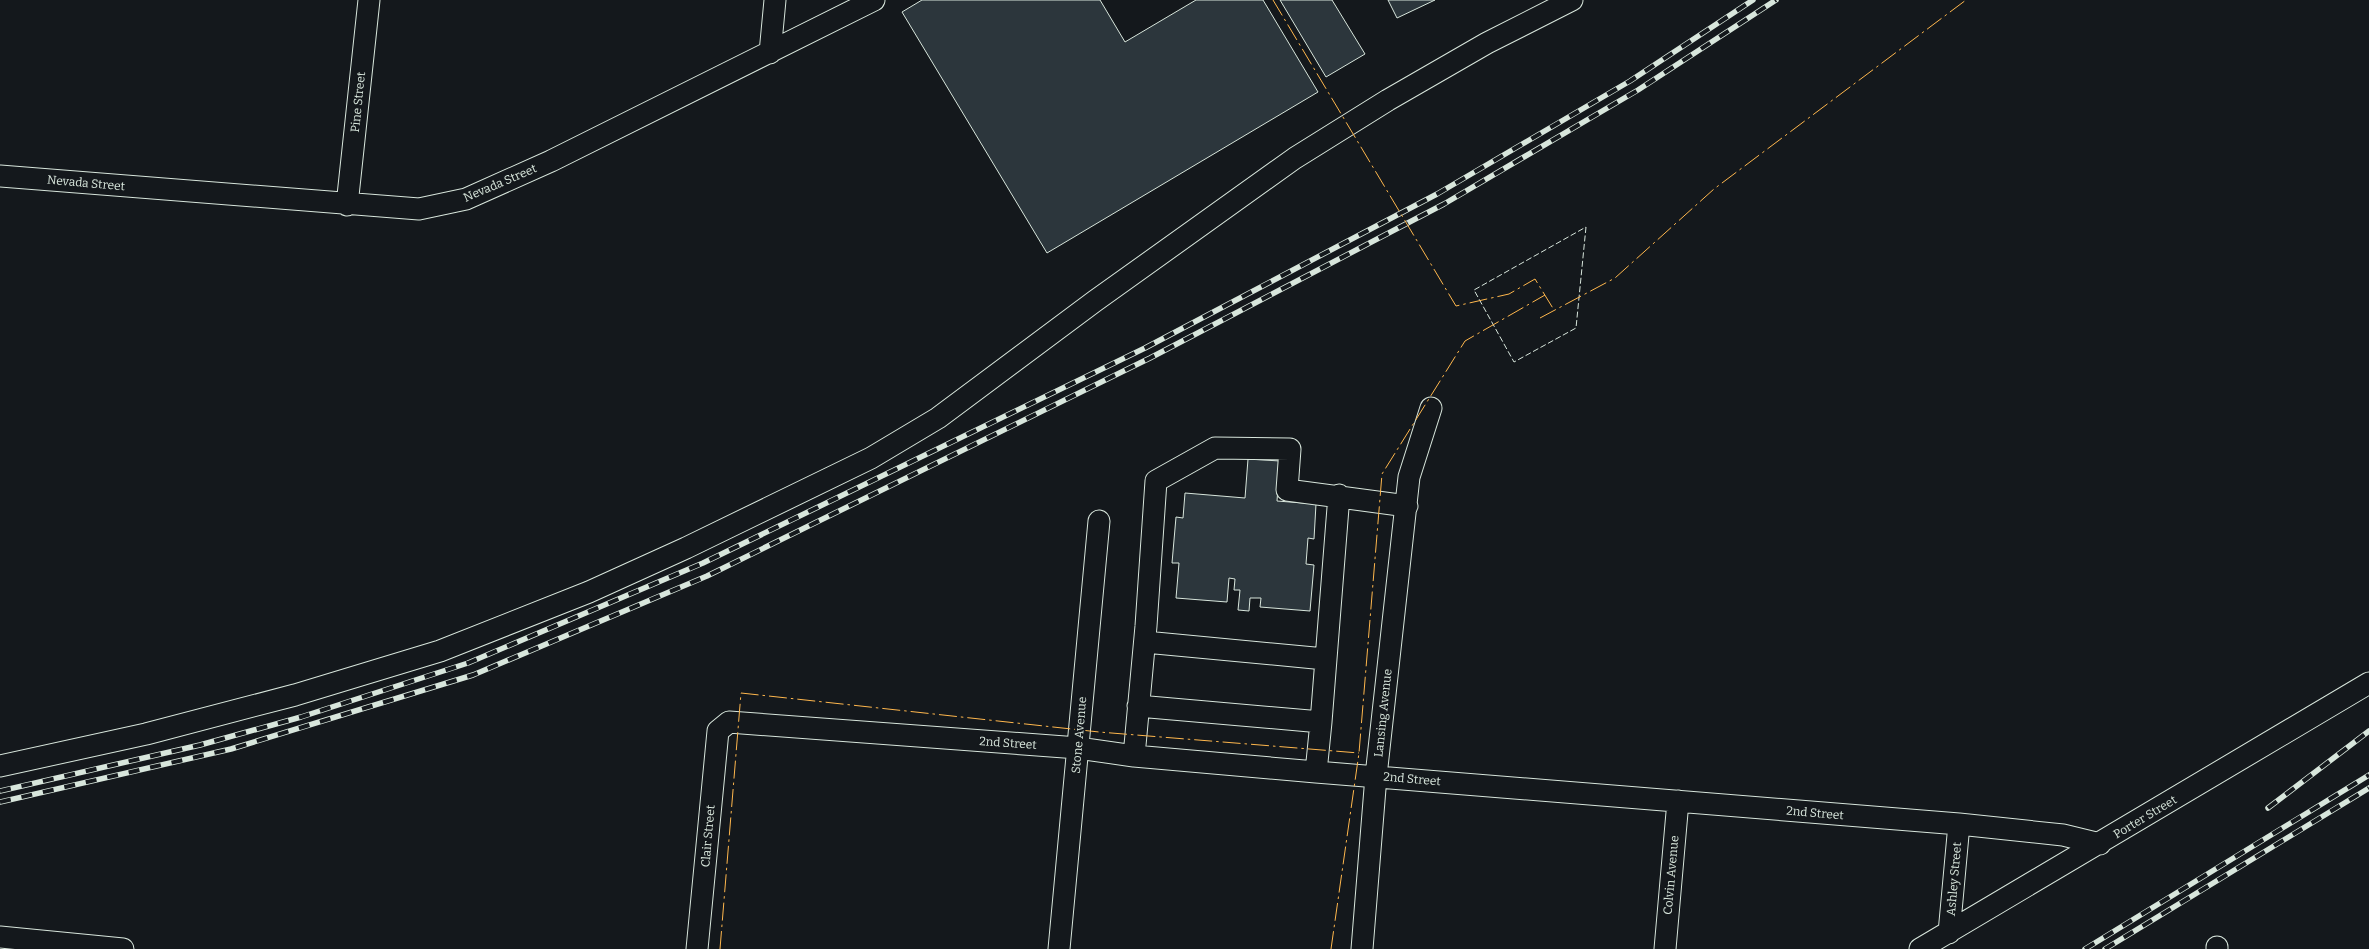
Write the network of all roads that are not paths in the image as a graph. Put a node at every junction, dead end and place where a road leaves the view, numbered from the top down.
1 (369, 0) edge
2 (775, 0) edge
3 (874, 0) edge
4 (1572, 0) edge
5 (770, 53) junction
6 (0, 176) edge
7 (347, 205) junction
8 (1431, 408) dead end
9 (1339, 495) junction
10 (1407, 506) junction
11 (1099, 521) dead end
12 (1145, 642) junction
13 (1325, 659) junction
14 (2369, 683) edge
15 (1138, 706) junction
16 (1321, 722) junction
17 (723, 725) joint
18 (1078, 748) junction
19 (1134, 756) junction
20 (0, 766) edge
21 (1316, 772) junction
22 (1376, 776) junction
23 (1678, 801) junction
24 (1959, 824) junction
25 (2100, 844) junction
26 (1950, 933) junction
27 (0, 937) edge
28 (123, 949) edge
29 (697, 949) edge
30 (1059, 949) edge
31 (1362, 949) edge
32 (1665, 949) edge
33 (1920, 949) edge

1 - 7 street, Pine Street
2 - 5 street
3 - 5 street, Nevada Street
4 - 20 street
5 - 7 street, Nevada Street
6 - 7 street, Nevada Street
8 - 10 street, Lansing Avenue
9 - 10 street
9 - 12 street
9 - 13 street
10 - 22 street, Lansing Avenue
11 - 18 street, Stone Avenue
12 - 13 street
12 - 15 street
13 - 16 street
14 - 25 street, Porter Street
15 - 16 street
15 - 19 street
16 - 21 street
17 - 18 street, 2nd Street
17 - 29 street, Clair Street
18 - 19 street, 2nd Street
18 - 30 street, Stone Avenue
19 - 21 street, 2nd Street
21 - 22 street, 2nd Street
22 - 23 street, 2nd Street
22 - 31 street, Lansing Avenue
23 - 24 street, 2nd Street
23 - 32 street, Colvin Avenue
24 - 25 street, 2nd Street
24 - 26 street, Ashley Street
25 - 26 street, Porter Street
26 - 33 street, Porter Street
27 - 28 street

